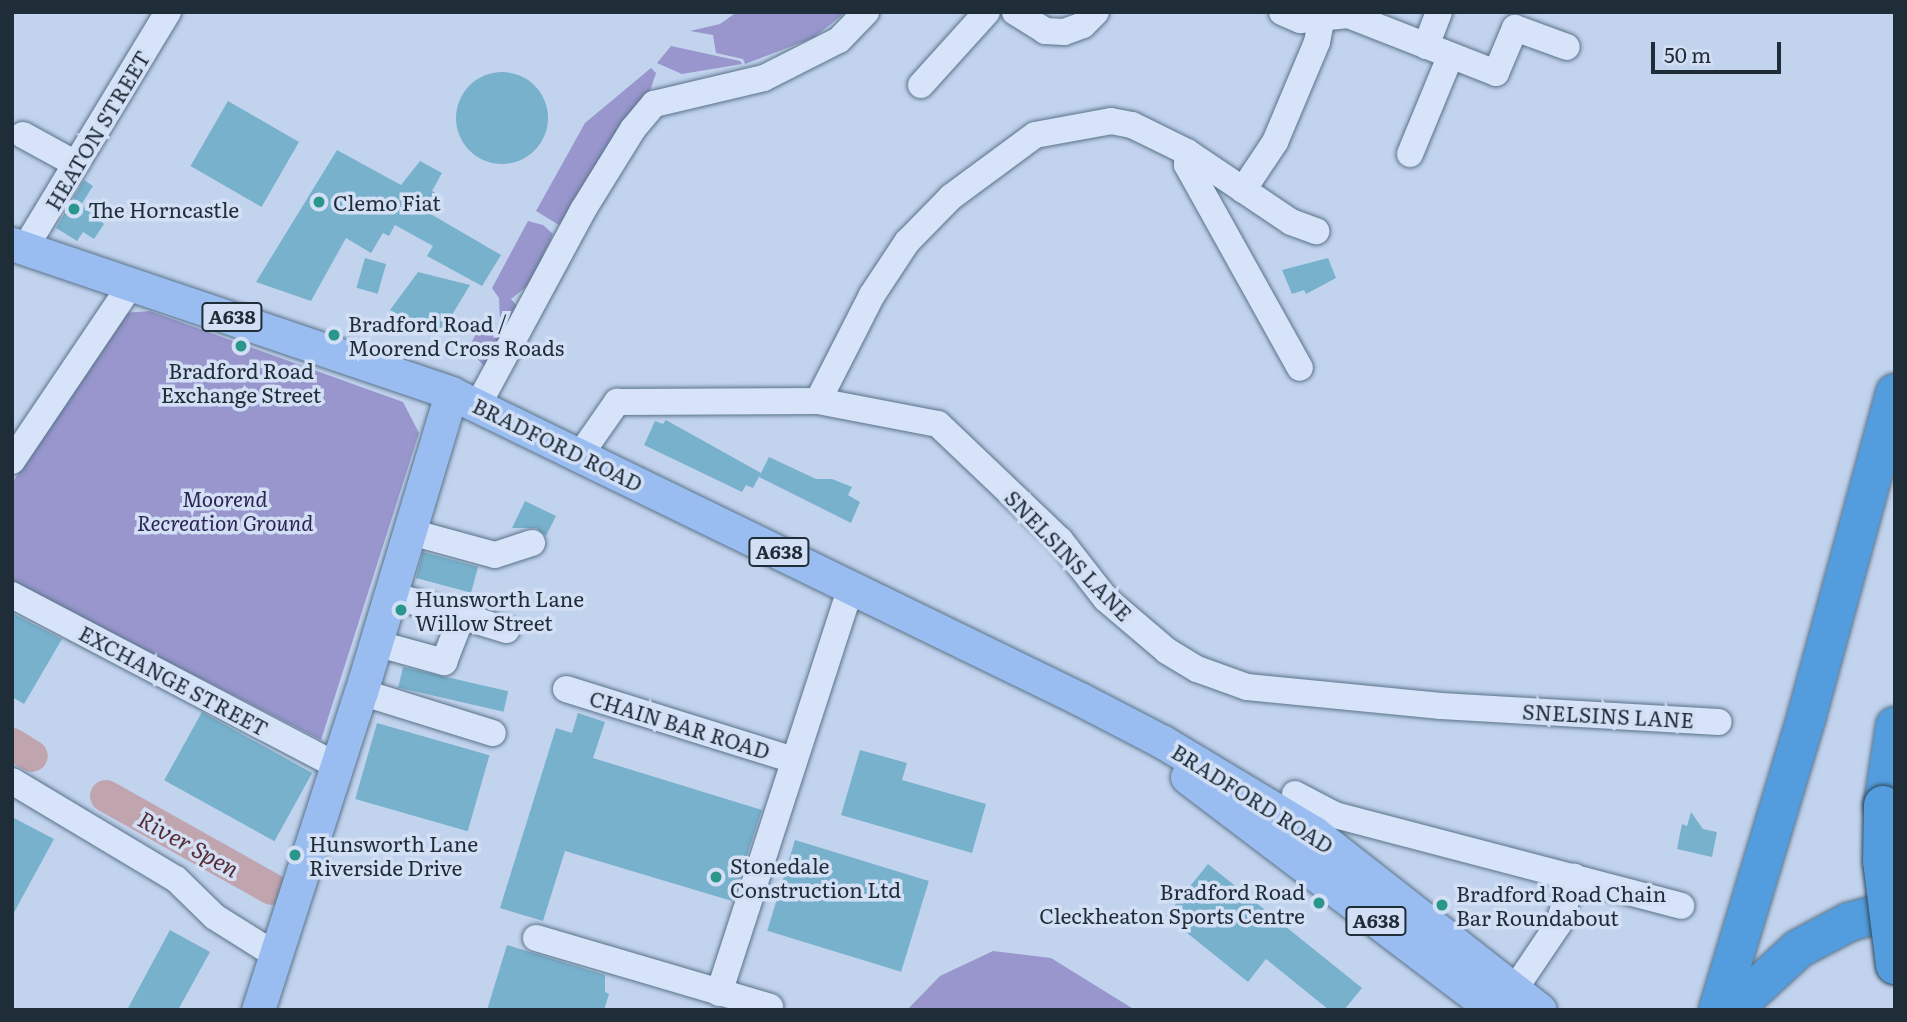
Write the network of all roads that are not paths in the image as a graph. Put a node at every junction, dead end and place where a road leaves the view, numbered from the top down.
1 (168, 12) edge
2 (866, 12) edge
3 (987, 12) edge
4 (1015, 12) edge
5 (1096, 12) edge
6 (1282, 12) edge
7 (1439, 12) edge
8 (1321, 14) edge
9 (1567, 47) dead end
10 (1438, 52) junction
11 (921, 85) dead end
12 (23, 135) dead end
13 (1187, 152) junction
14 (1410, 154) dead end
15 (76, 164) junction
16 (1243, 190) junction
17 (1316, 231) dead end
18 (19, 246) edge
19 (132, 283) junction
20 (1300, 368) dead end
21 (1895, 393) edge
22 (464, 399) junction
23 (818, 401) junction
24 (580, 455) junction
25 (12, 461) edge
26 (407, 531) junction
27 (532, 543) dead end
28 (851, 587) junction
29 (389, 594) junction
30 (12, 595) edge
31 (462, 616) junction
32 (507, 630) dead end
33 (375, 643) junction
34 (566, 689) dead end
35 (361, 692) junction
36 (1719, 722) dead end
37 (1895, 726) edge
38 (493, 733) dead end
39 (793, 760) junction
40 (336, 765) junction
41 (12, 781) edge
42 (1294, 794) dead end
43 (1574, 877) junction
44 (1681, 906) dead end
45 (1895, 909) edge
46 (536, 938) dead end
47 (274, 954) junction
48 (1895, 964) edge
49 (719, 993) junction
50 (1512, 1005) edge
51 (769, 1007) dead end
52 (258, 1010) edge
53 (1718, 1010) edge
54 (1732, 1010) edge

1 - 15 street, HEATON STREET
2 - 22 street
3 - 11 street
4 - 5 street
6 - 8 street
7 - 10 street
8 - 10 street
8 - 16 street
9 - 10 street
10 - 14 street
12 - 15 street
13 - 16 street
13 - 20 street
13 - 23 street
15 - 18 street, HEATON STREET
16 - 17 street
18 - 19 main road, BRADFORD ROAD / A638
19 - 22 main road, BRADFORD ROAD / A638
19 - 25 street
21 - 53 highway
22 - 24 main road, BRADFORD ROAD / A638
22 - 26 main road
23 - 24 street, SNELSINS LANE
23 - 36 street, SNELSINS LANE
24 - 28 main road, BRADFORD ROAD / A638
26 - 27 street
26 - 29 main road
28 - 39 street, CHAIN BAR ROAD
28 - 50 main road, BRADFORD ROAD / A638
29 - 31 street
29 - 33 main road
30 - 40 street, EXCHANGE STREET
31 - 32 street
31 - 33 street
33 - 35 main road
34 - 39 street, CHAIN BAR ROAD
35 - 38 street
35 - 40 main road
37 - 48 highway, bridge
39 - 49 street, CHAIN BAR ROAD
40 - 47 main road
41 - 47 street
42 - 43 street, BRADFORD ROAD
43 - 44 street, BRADFORD ROAD
43 - 50 street, BRADFORD ROAD
45 - 54 highway
46 - 49 street
47 - 52 main road
49 - 51 street

